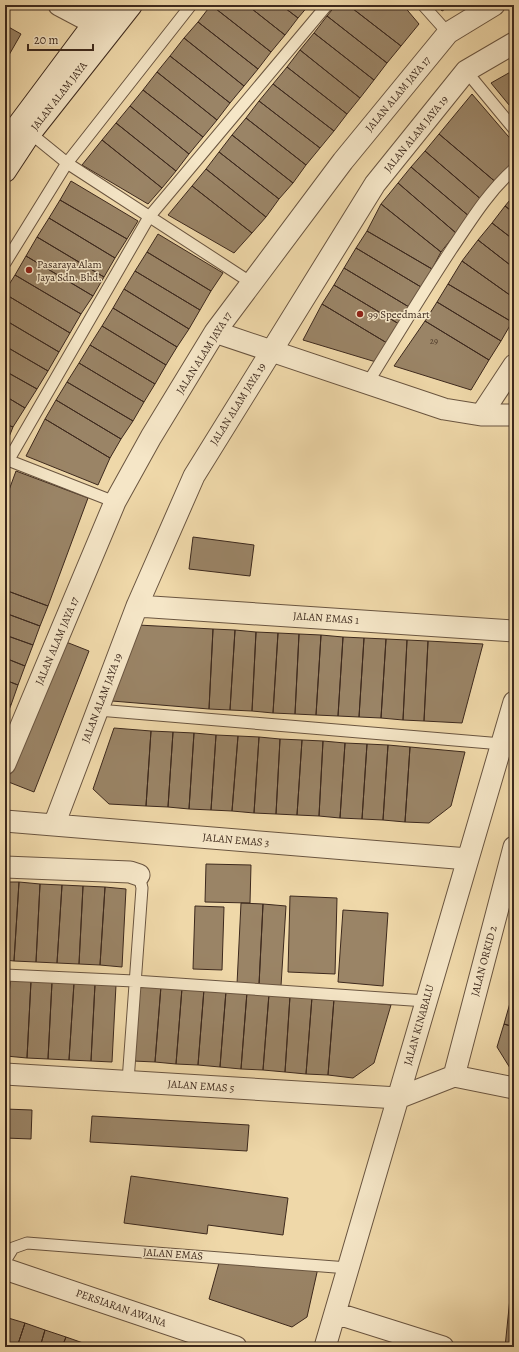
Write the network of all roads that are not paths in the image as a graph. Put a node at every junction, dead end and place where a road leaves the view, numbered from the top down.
1 (59, 5) edge
2 (108, 5) edge
3 (131, 5) edge
4 (191, 5) edge
5 (327, 5) edge
6 (423, 5) edge
7 (494, 5) edge
8 (93, 23) junction
9 (448, 33) junction
10 (514, 43) edge
11 (466, 71) junction
12 (514, 129) edge
13 (30, 133) junction
14 (5, 143) edge
15 (67, 163) junction
16 (514, 169) edge
17 (5, 171) edge
18 (149, 217) junction
19 (5, 263) edge
20 (250, 282) junction
21 (215, 332) junction
22 (271, 352) junction
23 (514, 365) edge
24 (367, 384) junction
25 (514, 415) edge
26 (481, 416) junction
27 (7, 460) edge
28 (115, 502) junction
29 (137, 606) junction
30 (514, 631) edge
31 (514, 702) edge
32 (98, 710) junction
33 (502, 744) junction
34 (5, 764) edge
35 (5, 821) edge
36 (54, 825) junction
37 (514, 847) edge
38 (468, 859) junction
39 (5, 867) edge
40 (139, 876) joint
41 (5, 975) edge
42 (134, 981) junction
43 (426, 1001) junction
44 (5, 1074) edge
45 (454, 1076) junction
46 (128, 1081) junction
47 (514, 1088) edge
48 (398, 1098) junction
49 (5, 1262) edge
50 (348, 1268) junction
51 (5, 1269) edge
52 (335, 1313) junction
53 (236, 1347) edge
54 (325, 1347) edge
55 (443, 1347) edge

1 - 8 street
2 - 8 street, JALAN ALAM JAYA
3 - 13 street, JALAN ALAM JAYA
4 - 15 lane
5 - 18 lane
6 - 9 lane
7 - 9 street, JALAN ALAM JAYA 17
8 - 14 street, JALAN ALAM JAYA
9 - 20 street, JALAN ALAM JAYA 17
10 - 11 street, JALAN ALAM JAYA 19
11 - 12 lane
11 - 22 street, JALAN ALAM JAYA 19
13 - 15 lane
13 - 17 street, JALAN ALAM JAYA
15 - 18 lane
15 - 19 lane
16 - 24 lane
18 - 20 lane
18 - 27 lane
20 - 21 street, JALAN ALAM JAYA 17
21 - 22 street
21 - 28 street, JALAN ALAM JAYA 17
22 - 24 street
22 - 29 street, JALAN ALAM JAYA 19
23 - 26 street
24 - 26 street
25 - 26 street
27 - 28 lane
28 - 34 street, JALAN ALAM JAYA 17
29 - 30 street, JALAN EMAS 1
29 - 32 street, JALAN ALAM JAYA 19
31 - 33 street, JALAN KINABALU
32 - 33 lane
32 - 36 street, JALAN ALAM JAYA 19
33 - 38 street, JALAN KINABALU
35 - 36 street, JALAN EMAS 3
36 - 38 street, JALAN EMAS 3
37 - 45 street, JALAN ORKID 2
38 - 43 street, JALAN KINABALU
39 - 40 street
40 - 42 lane
41 - 42 lane
42 - 43 lane
42 - 46 lane
43 - 48 street, JALAN KINABALU
44 - 46 street, JALAN EMAS 5
45 - 47 street
45 - 48 street
46 - 48 street, JALAN EMAS 5
48 - 50 street, JALAN KINABALU
49 - 50 lane, JALAN EMAS
50 - 52 street, JALAN KINABALU
51 - 53 street, PERSIARAN AWANA
52 - 54 street, JALAN KINABALU
52 - 55 street

